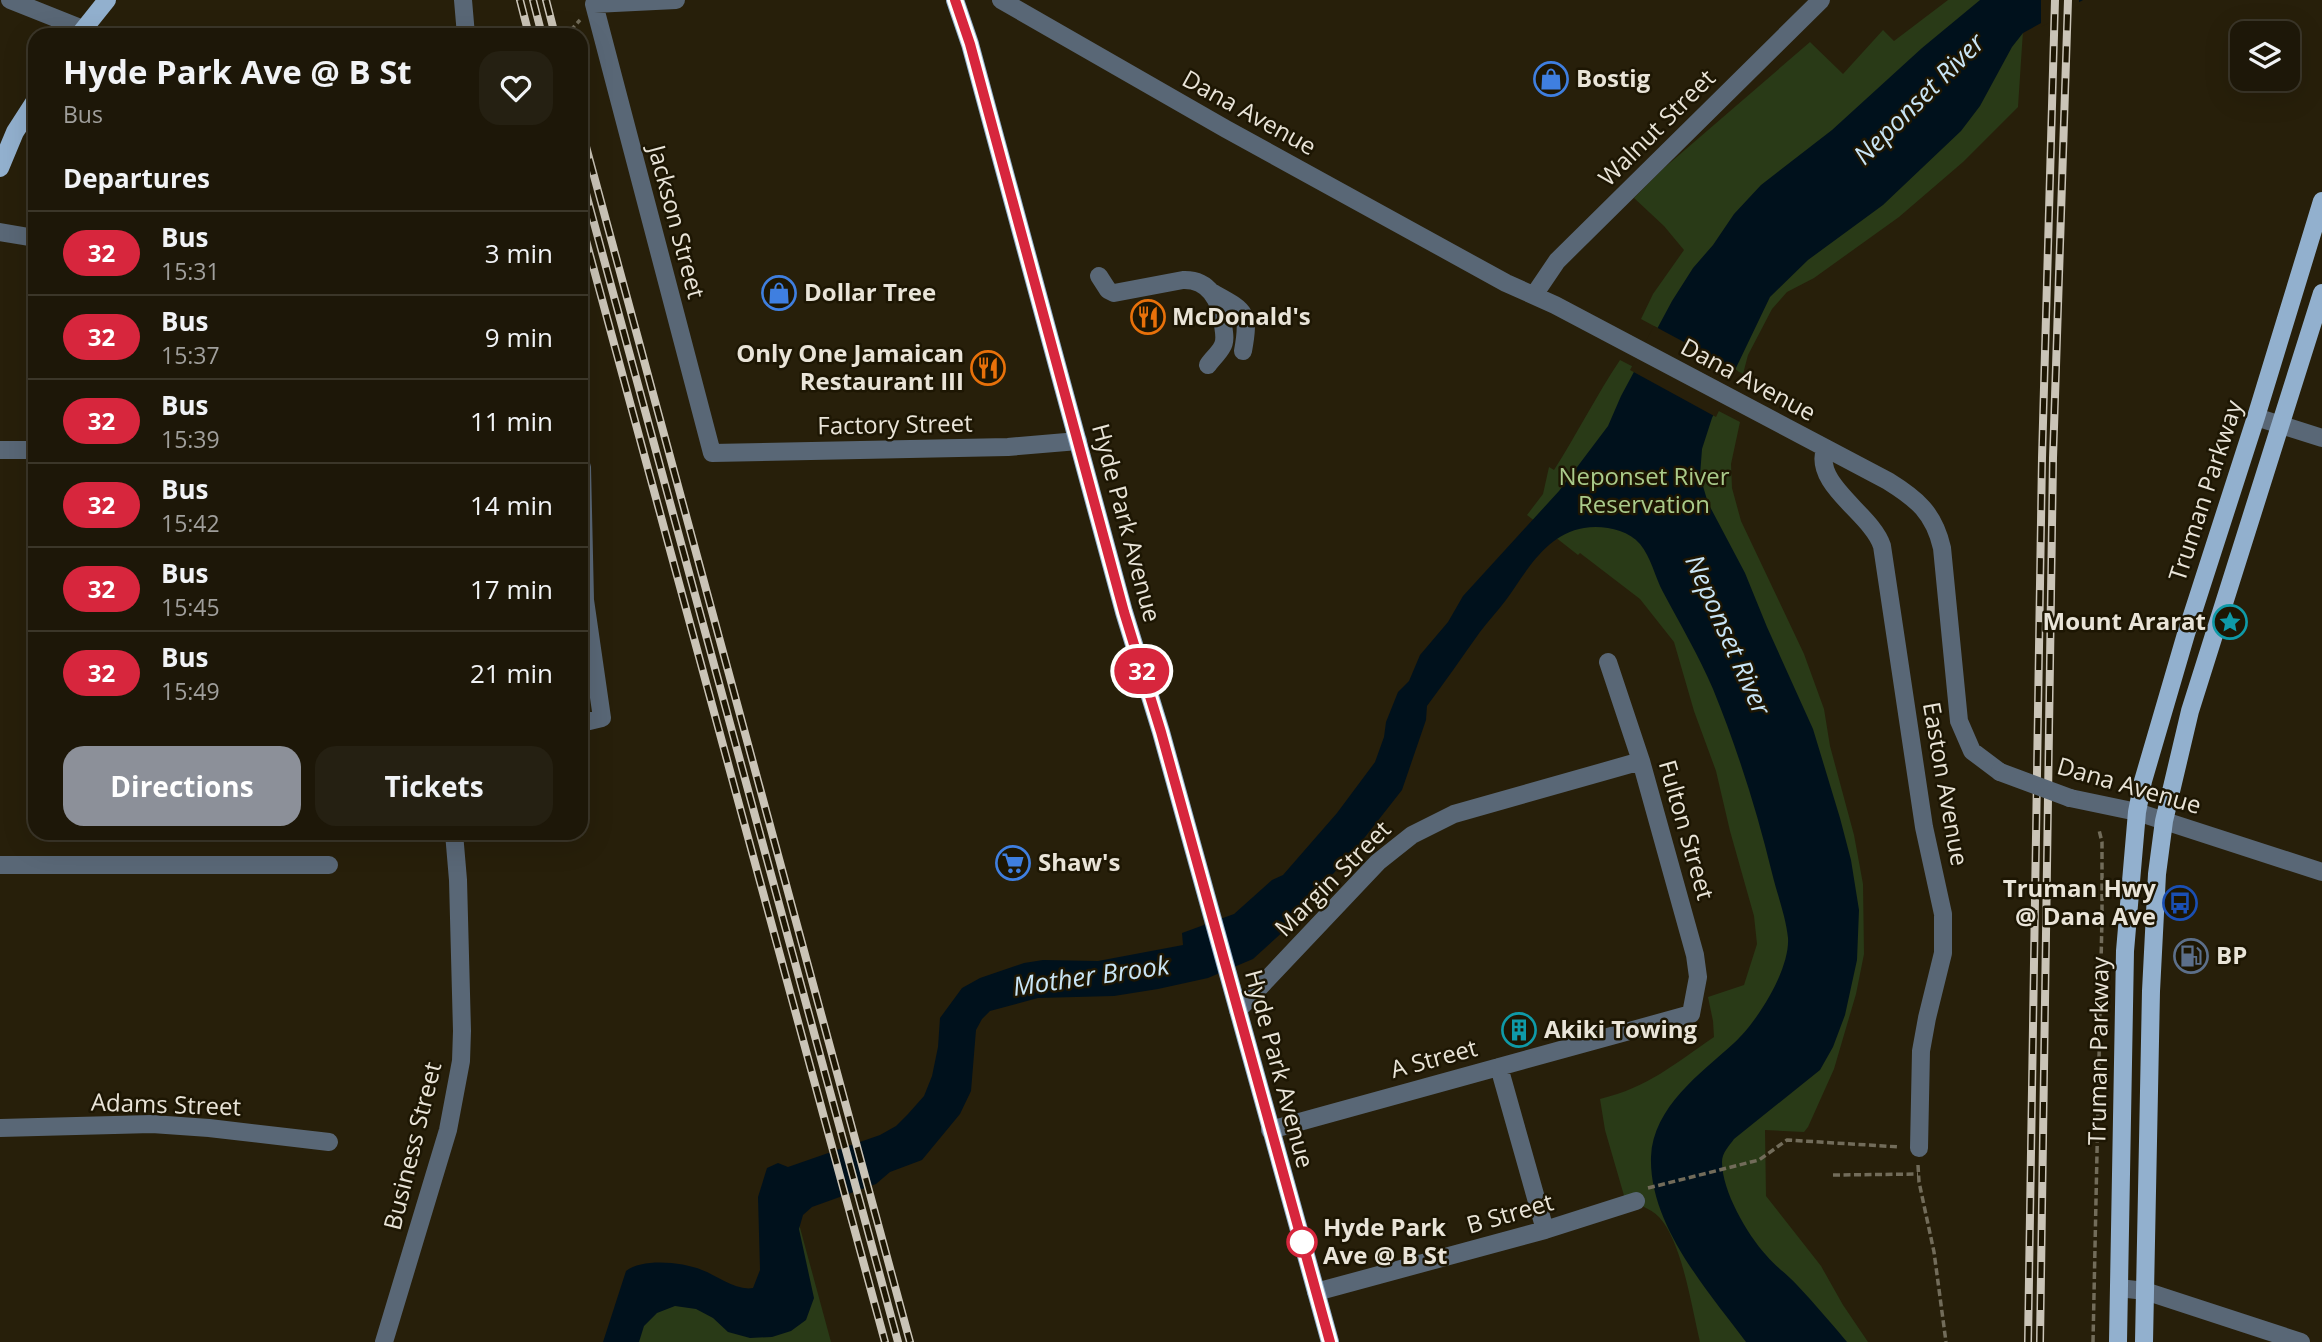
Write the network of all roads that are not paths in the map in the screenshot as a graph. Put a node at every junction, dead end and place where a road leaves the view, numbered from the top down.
1 (10, 0) edge
2 (107, 0) edge
3 (463, 0) edge
4 (676, 0) edge
5 (955, 0) edge
6 (1001, 0) edge
7 (1821, 0) edge
8 (626, 1) edge
9 (72, 28) edge
10 (84, 28) edge
11 (465, 28) edge
12 (28, 111) edge
13 (0, 168) edge
14 (2322, 201) edge
15 (0, 232) edge
16 (28, 237) edge
17 (1099, 276) dead end
18 (1213, 293) junction
19 (2322, 293) edge
20 (1534, 295) junction
21 (1243, 351) dead end
22 (1208, 365) dead end
23 (2256, 417) junction
24 (2280, 425) junction
25 (2322, 438) edge
26 (1078, 441) junction
27 (1825, 449) junction
28 (0, 450) edge
29 (28, 450) edge
30 (712, 453) joint
31 (588, 621) edge
32 (1608, 662) dead end
33 (588, 721) edge
34 (1641, 761) junction
35 (2137, 812) junction
36 (2164, 821) junction
37 (455, 840) edge
38 (328, 864) dead end
39 (0, 865) edge
40 (2322, 872) edge
41 (1238, 1010) junction
42 (1691, 1014) joint
43 (1499, 1067) junction
44 (0, 1128) edge
45 (1270, 1130) junction
46 (329, 1142) dead end
47 (1919, 1148) road end
48 (1639, 1195) road end
49 (1545, 1230) junction
50 (2119, 1288) junction
51 (2145, 1291) junction
52 (1316, 1292) junction
53 (384, 1342) edge
54 (1330, 1342) edge
55 (2118, 1342) edge
56 (2144, 1342) edge
57 (2301, 1342) edge

1 - 9 street
2 - 10 main road
3 - 11 street
4 - 8 street
5 - 26 main road, Hyde Park Avenue
6 - 20 street, Dana Avenue
7 - 20 street, Walnut Street
8 - 30 street, Jackson Street
12 - 13 main road
14 - 23 main road, Truman Parkway
15 - 16 street
17 - 18 street
18 - 21 street
18 - 22 street
19 - 24 main road, Truman Parkway
20 - 27 street, Dana Avenue
23 - 24 street
23 - 35 main road, Truman Parkway
24 - 25 street
24 - 36 main road, Truman Parkway
26 - 30 street, Factory Street
26 - 41 main road, Hyde Park Avenue
27 - 35 street, Dana Avenue, bridge
27 - 47 street, Easton Avenue
28 - 29 street
31 - 33 street
32 - 34 street, Fulton Street
34 - 41 street, Margin Street
34 - 42 street, Fulton Street
35 - 36 street, Dana Avenue
35 - 50 main road, Truman Parkway
36 - 40 street, Dana Avenue
36 - 51 main road, Truman Parkway
37 - 53 street, Business Street
38 - 39 street
41 - 45 main road, Hyde Park Avenue
42 - 43 street, A Street
43 - 45 street, A Street
43 - 49 street
44 - 46 street, Adams Street
45 - 52 main road, Hyde Park Avenue
48 - 49 street, B Street
49 - 52 street, B Street
50 - 51 street
50 - 55 main road, Truman Parkway
51 - 56 main road, Truman Parkway
51 - 57 street
52 - 54 main road, Hyde Park Avenue

